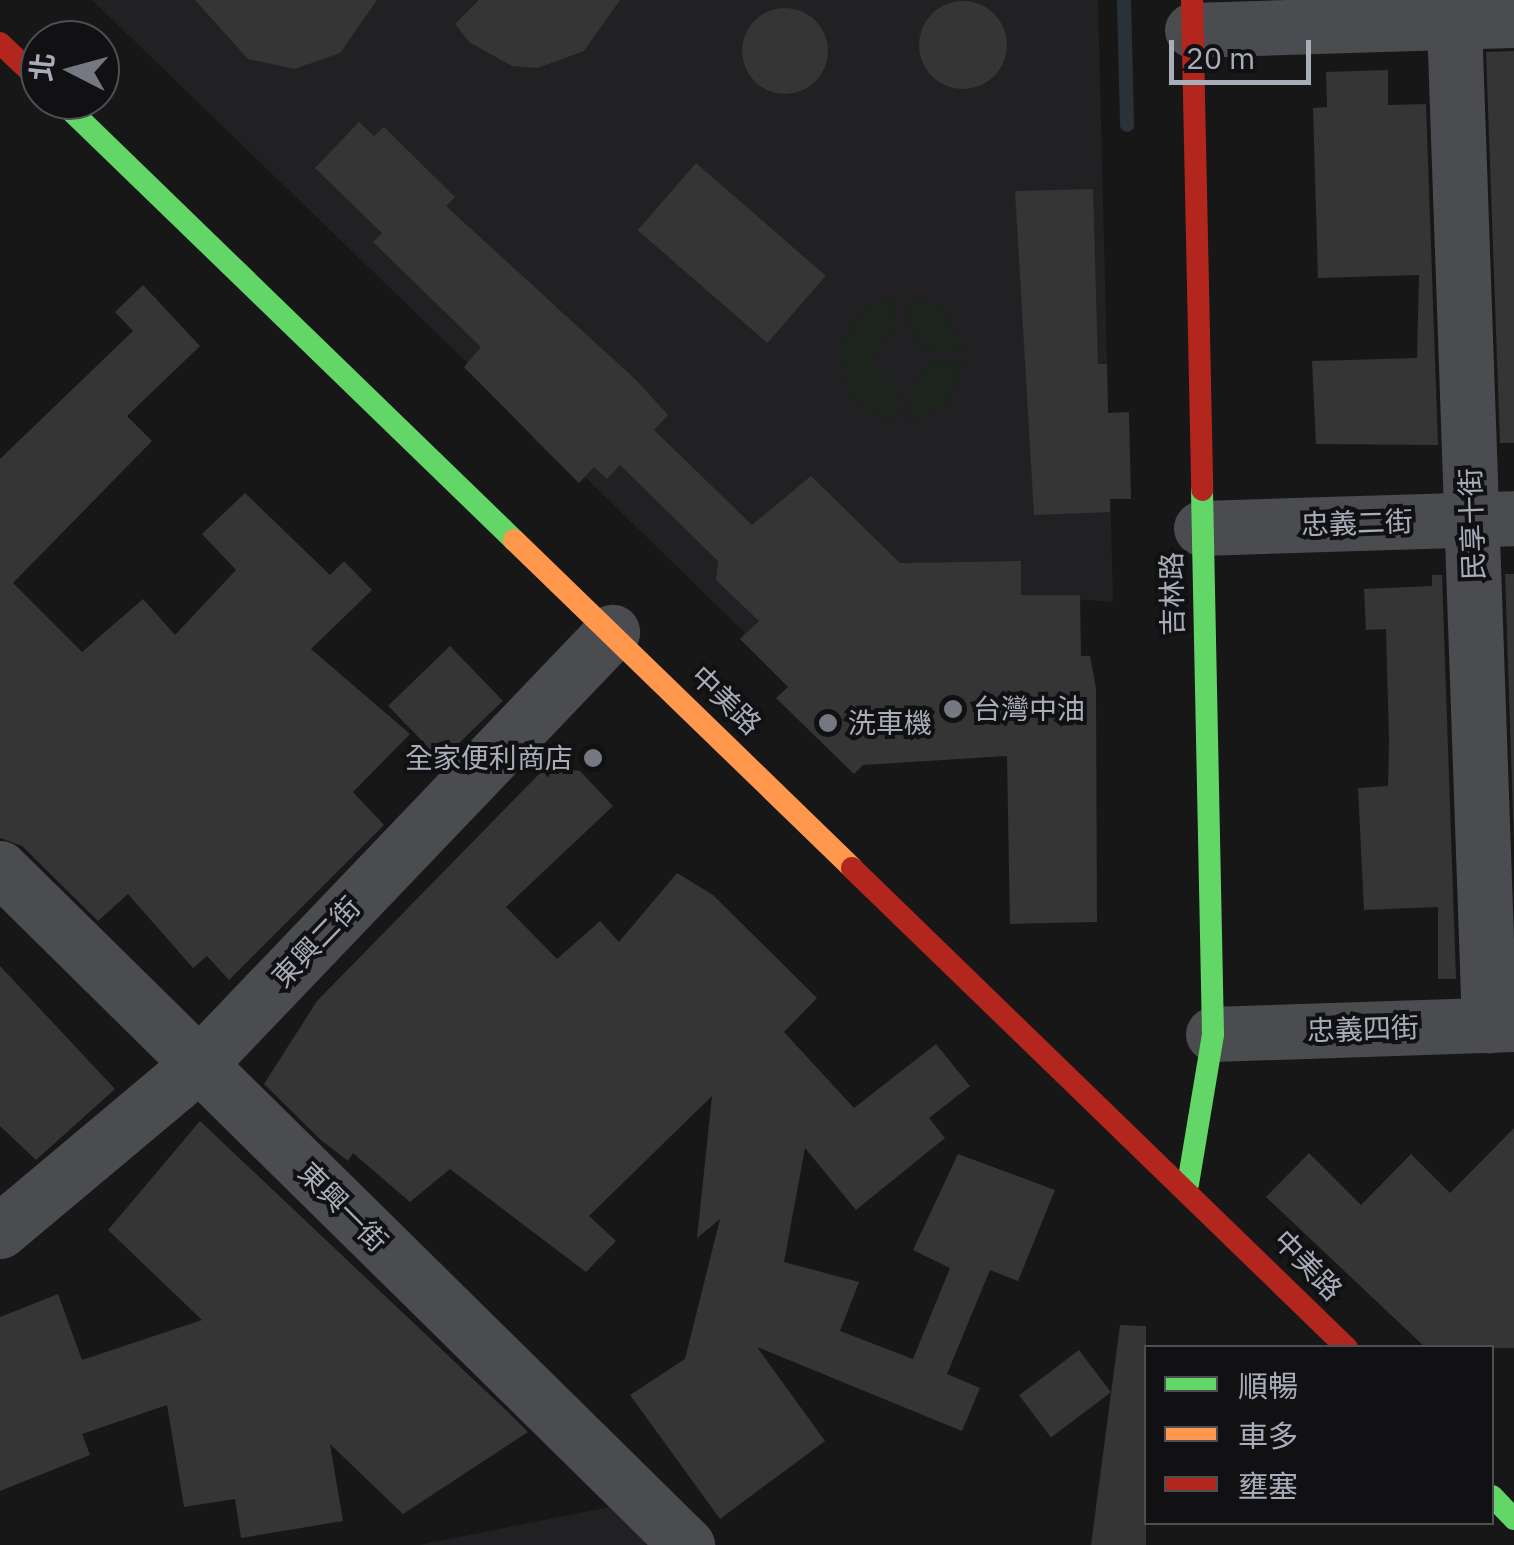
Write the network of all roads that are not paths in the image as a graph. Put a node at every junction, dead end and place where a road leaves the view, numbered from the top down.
1 (1192, 15) edge
2 (1514, 20) edge
3 (1454, 22) junction
4 (81, 120) edge
5 (1493, 519) edge
6 (1201, 528) junction
7 (612, 632) junction
8 (0, 868) edge
9 (1502, 1025) edge
10 (1213, 1034) junction
11 (199, 1064) junction
12 (1188, 1184) junction
13 (0, 1231) edge
14 (1344, 1345) edge
15 (1494, 1498) edge
16 (1514, 1520) edge
17 (687, 1545) edge

1 - 3 street
1 - 6 street, 吉林路
2 - 3 street
3 - 5 street, 民享十街
4 - 7 street, 中美路
5 - 6 street, 忠義二街
5 - 9 street, 民享十街
6 - 10 street, 吉林路
7 - 11 street, 東興二街
7 - 12 street, 中美路
8 - 11 street, 東興一街
9 - 10 street, 忠義四街
10 - 12 street, 吉林路
11 - 13 street, 東興二街
11 - 17 street, 東興一街
12 - 14 street, 中美路
15 - 16 street

